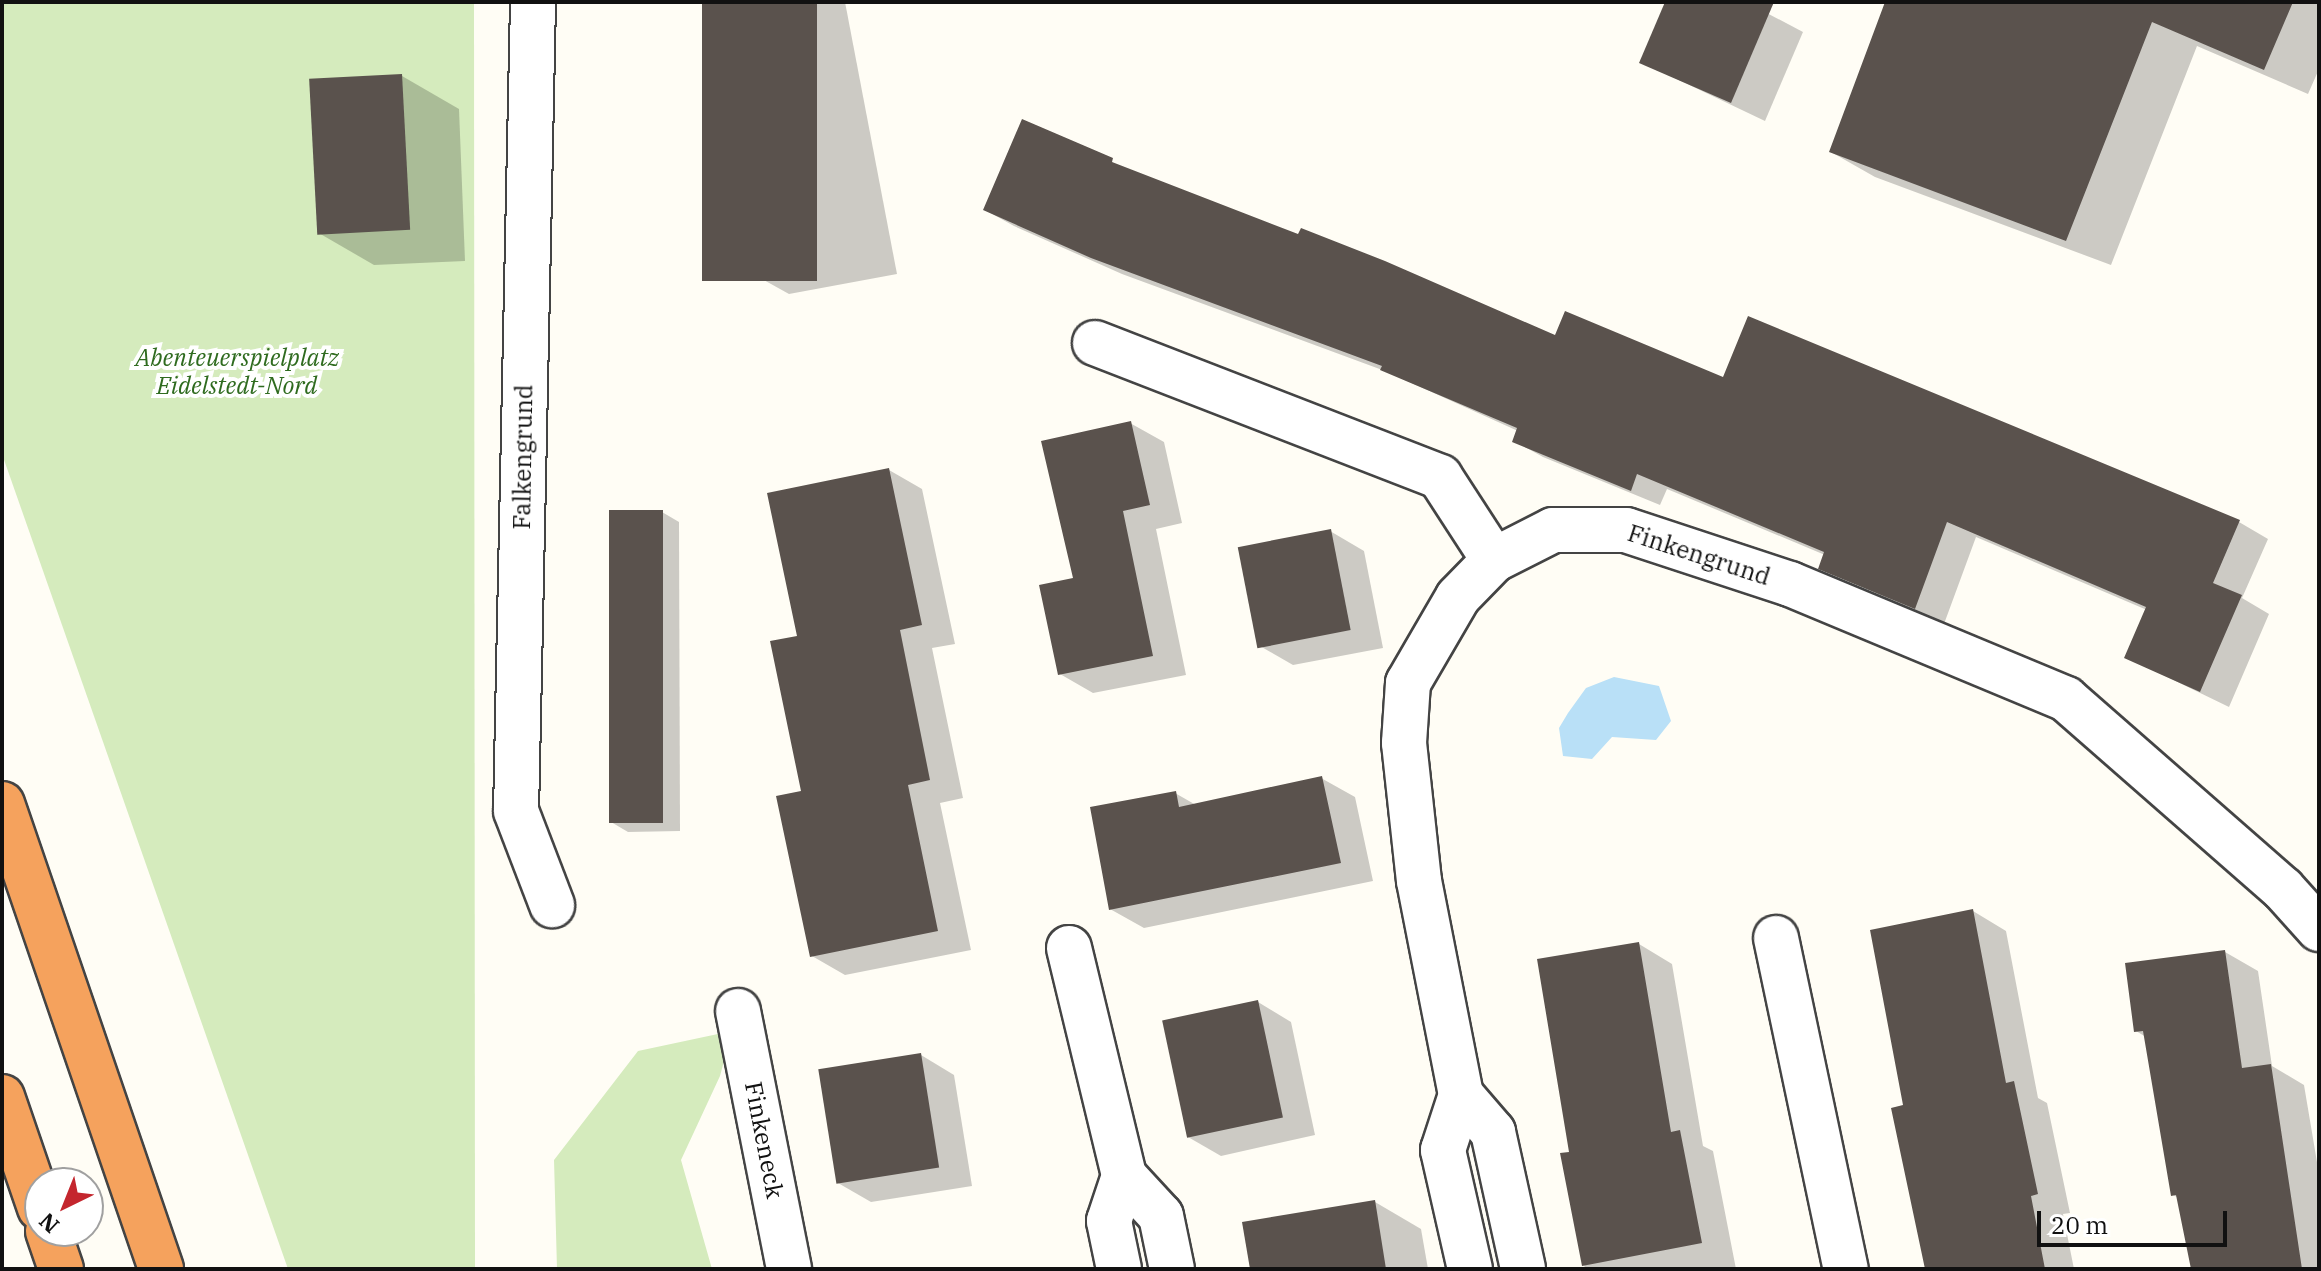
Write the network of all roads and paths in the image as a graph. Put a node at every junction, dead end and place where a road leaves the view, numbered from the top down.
1 (533, 2) edge
2 (1095, 343) dead end
3 (1494, 560) junction
4 (2, 804) edge
5 (552, 905) dead end
6 (2319, 929) edge
7 (1776, 938) dead end
8 (1069, 948) dead end
9 (738, 1011) dead end
10 (1461, 1095) junction
11 (2, 1097) edge
12 (26, 1167) edge
13 (1124, 1176) junction
14 (53, 1247) edge
15 (61, 1269) edge
16 (161, 1269) edge
17 (789, 1269) edge
18 (1119, 1269) edge
19 (1172, 1269) edge
20 (1470, 1269) edge
21 (1523, 1269) edge
22 (1846, 1269) edge

1 - 5 street, Falkengrund
2 - 3 street
3 - 6 street, Finkengrund
3 - 10 street, Finkengrund
4 - 16 highway
7 - 22 street
8 - 13 street
9 - 17 street, Finkeneck
10 - 20 street, Finkengrund
10 - 21 street, Finkengrund
11 - 12 highway
13 - 18 street
13 - 19 street
14 - 15 highway

